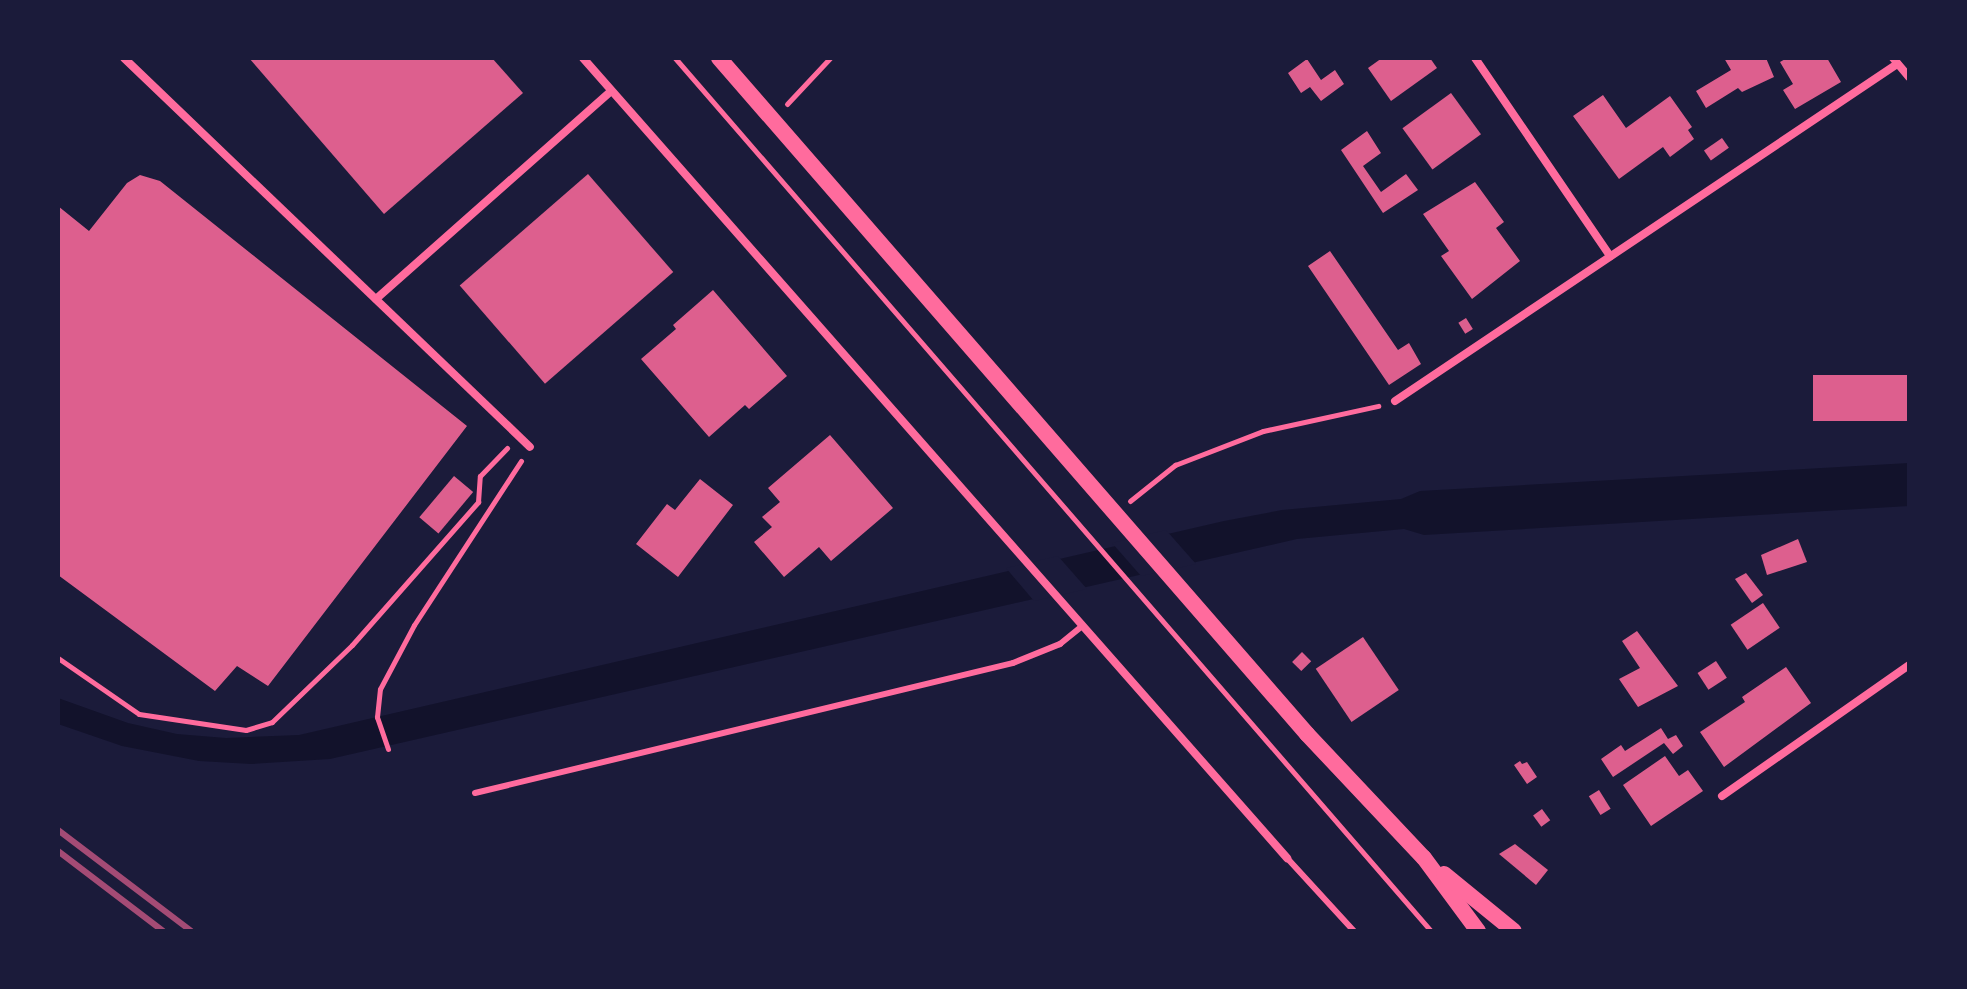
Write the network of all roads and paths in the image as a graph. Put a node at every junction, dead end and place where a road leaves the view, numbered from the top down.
1 (124, 58) edge
2 (583, 58) edge
3 (675, 58) edge
4 (719, 58) edge
5 (830, 58) edge
6 (1475, 58) edge
7 (1895, 61) edge
8 (1909, 77) edge
9 (611, 91) junction
10 (772, 119) junction
11 (1610, 256) junction
12 (376, 299) junction
13 (1395, 401) joint
14 (520, 436) junction
15 (530, 447) joint
16 (1115, 512) junction
17 (1082, 626) junction
18 (58, 658) edge
19 (1909, 665) edge
20 (388, 749) dead end
21 (475, 793) dead end
22 (1722, 796) dead end
23 (1287, 858) joint
24 (1424, 858) junction
25 (1354, 931) edge
26 (1431, 931) edge
27 (1478, 931) edge
28 (1514, 931) edge

1 - 12 street
2 - 9 street
3 - 26 path
4 - 10 main road
5 - 10 path
6 - 11 street
7 - 8 street
7 - 11 street
9 - 12 street
9 - 17 street
10 - 16 main road
11 - 13 street
12 - 14 street
13 - 16 path
14 - 15 street
14 - 18 path
15 - 20 path
16 - 24 main road
17 - 21 lane
17 - 23 street
19 - 22 street
23 - 25 lane
24 - 27 main road
24 - 28 main road

